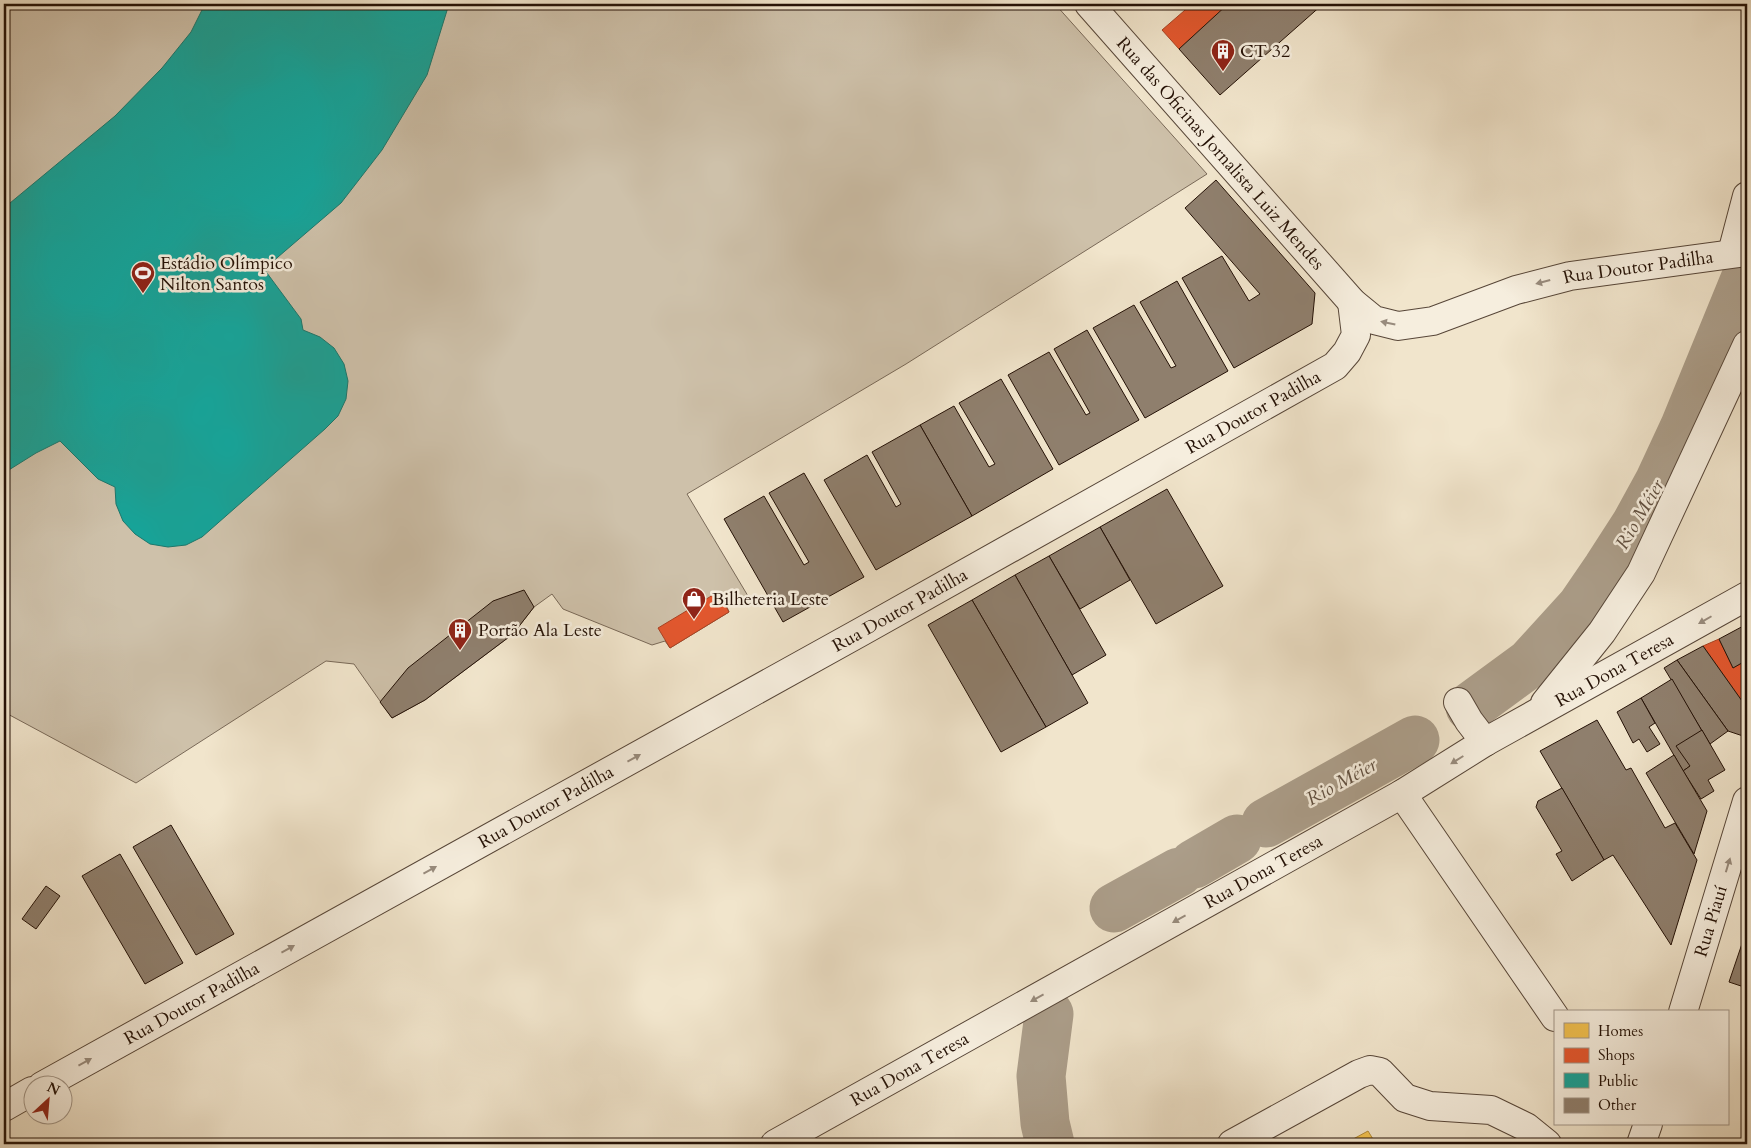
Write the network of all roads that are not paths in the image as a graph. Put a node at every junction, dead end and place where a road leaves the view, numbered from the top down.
1 (1090, 4) edge
2 (1747, 196) edge
3 (1740, 253) edge
4 (1352, 302) junction
5 (1747, 345) edge
6 (1747, 596) edge
7 (1538, 712) junction
8 (1402, 794) junction
9 (1747, 801) edge
10 (1684, 1010) edge
11 (1554, 1016) edge
12 (60, 1076) edge
13 (22, 1097) edge
14 (4, 1107) edge
15 (1647, 1126) edge
16 (782, 1142) edge
17 (1239, 1142) edge
18 (1547, 1144) edge
19 (1642, 1144) edge

1 - 4 street, Rua das Oficinas Jornalista Luiz Mendes
2 - 3 street
3 -> 4 street, Rua Doutor Padilha
12 -> 4 street, Rua Doutor Padilha
5 - 7 street
6 -> 7 street, Rua Dona Teresa
7 -> 8 street, Rua Dona Teresa
8 - 11 street
8 -> 16 street, Rua Dona Teresa
10 -> 9 street, Rua Piauí
13 - 14 street
15 - 19 street
17 - 18 street

